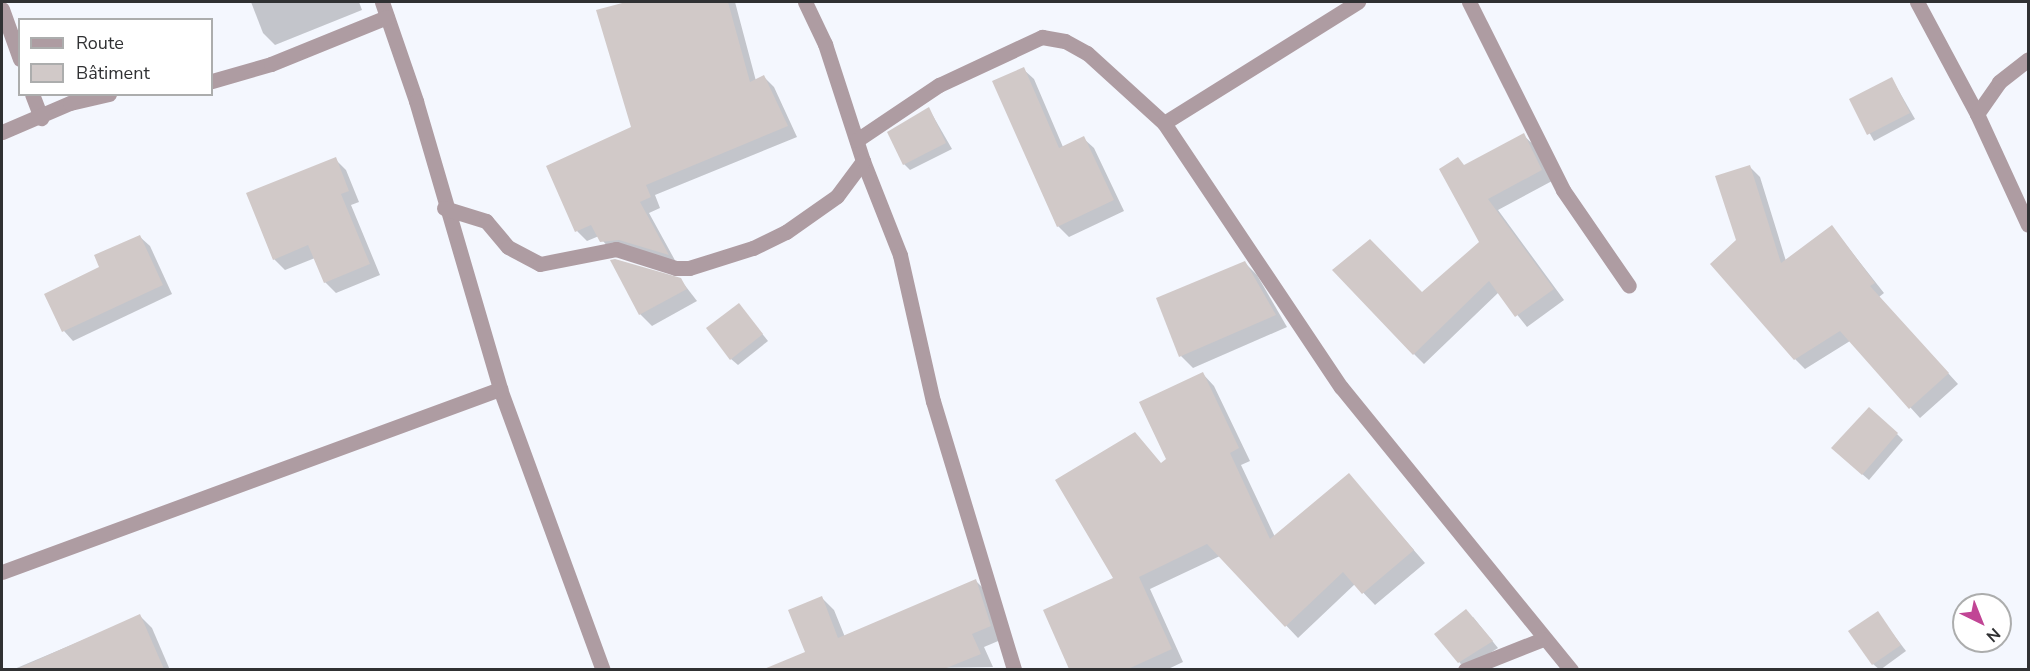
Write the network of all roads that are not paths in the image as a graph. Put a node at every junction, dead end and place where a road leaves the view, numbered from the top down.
1 (382, 2) edge
2 (806, 2) edge
3 (1358, 2) edge
4 (1469, 2) edge
5 (1917, 2) edge
6 (2, 9) edge
7 (387, 17) junction
8 (18, 53) edge
9 (2028, 59) edge
10 (213, 81) edge
11 (33, 96) edge
12 (100, 96) edge
13 (1977, 114) junction
14 (41, 118) junction
15 (1164, 123) junction
16 (2, 132) edge
17 (857, 140) junction
18 (862, 161) junction
19 (444, 208) junction
20 (2028, 225) edge
21 (1629, 286) dead end
22 (500, 390) junction
23 (2, 572) edge
24 (1543, 639) junction
25 (603, 669) edge
26 (1014, 669) edge
27 (1466, 669) edge
28 (1571, 669) edge

1 - 7 street
2 - 17 street
3 - 15 street
4 - 21 street
5 - 13 street
6 - 8 street
7 - 10 street
7 - 19 street
9 - 13 street
11 - 14 street
12 - 14 street
13 - 20 street
14 - 16 street
15 - 17 street
15 - 24 street
17 - 18 street
18 - 19 street
18 - 26 street
19 - 22 street
22 - 23 street
22 - 25 street
24 - 27 street
24 - 28 street

